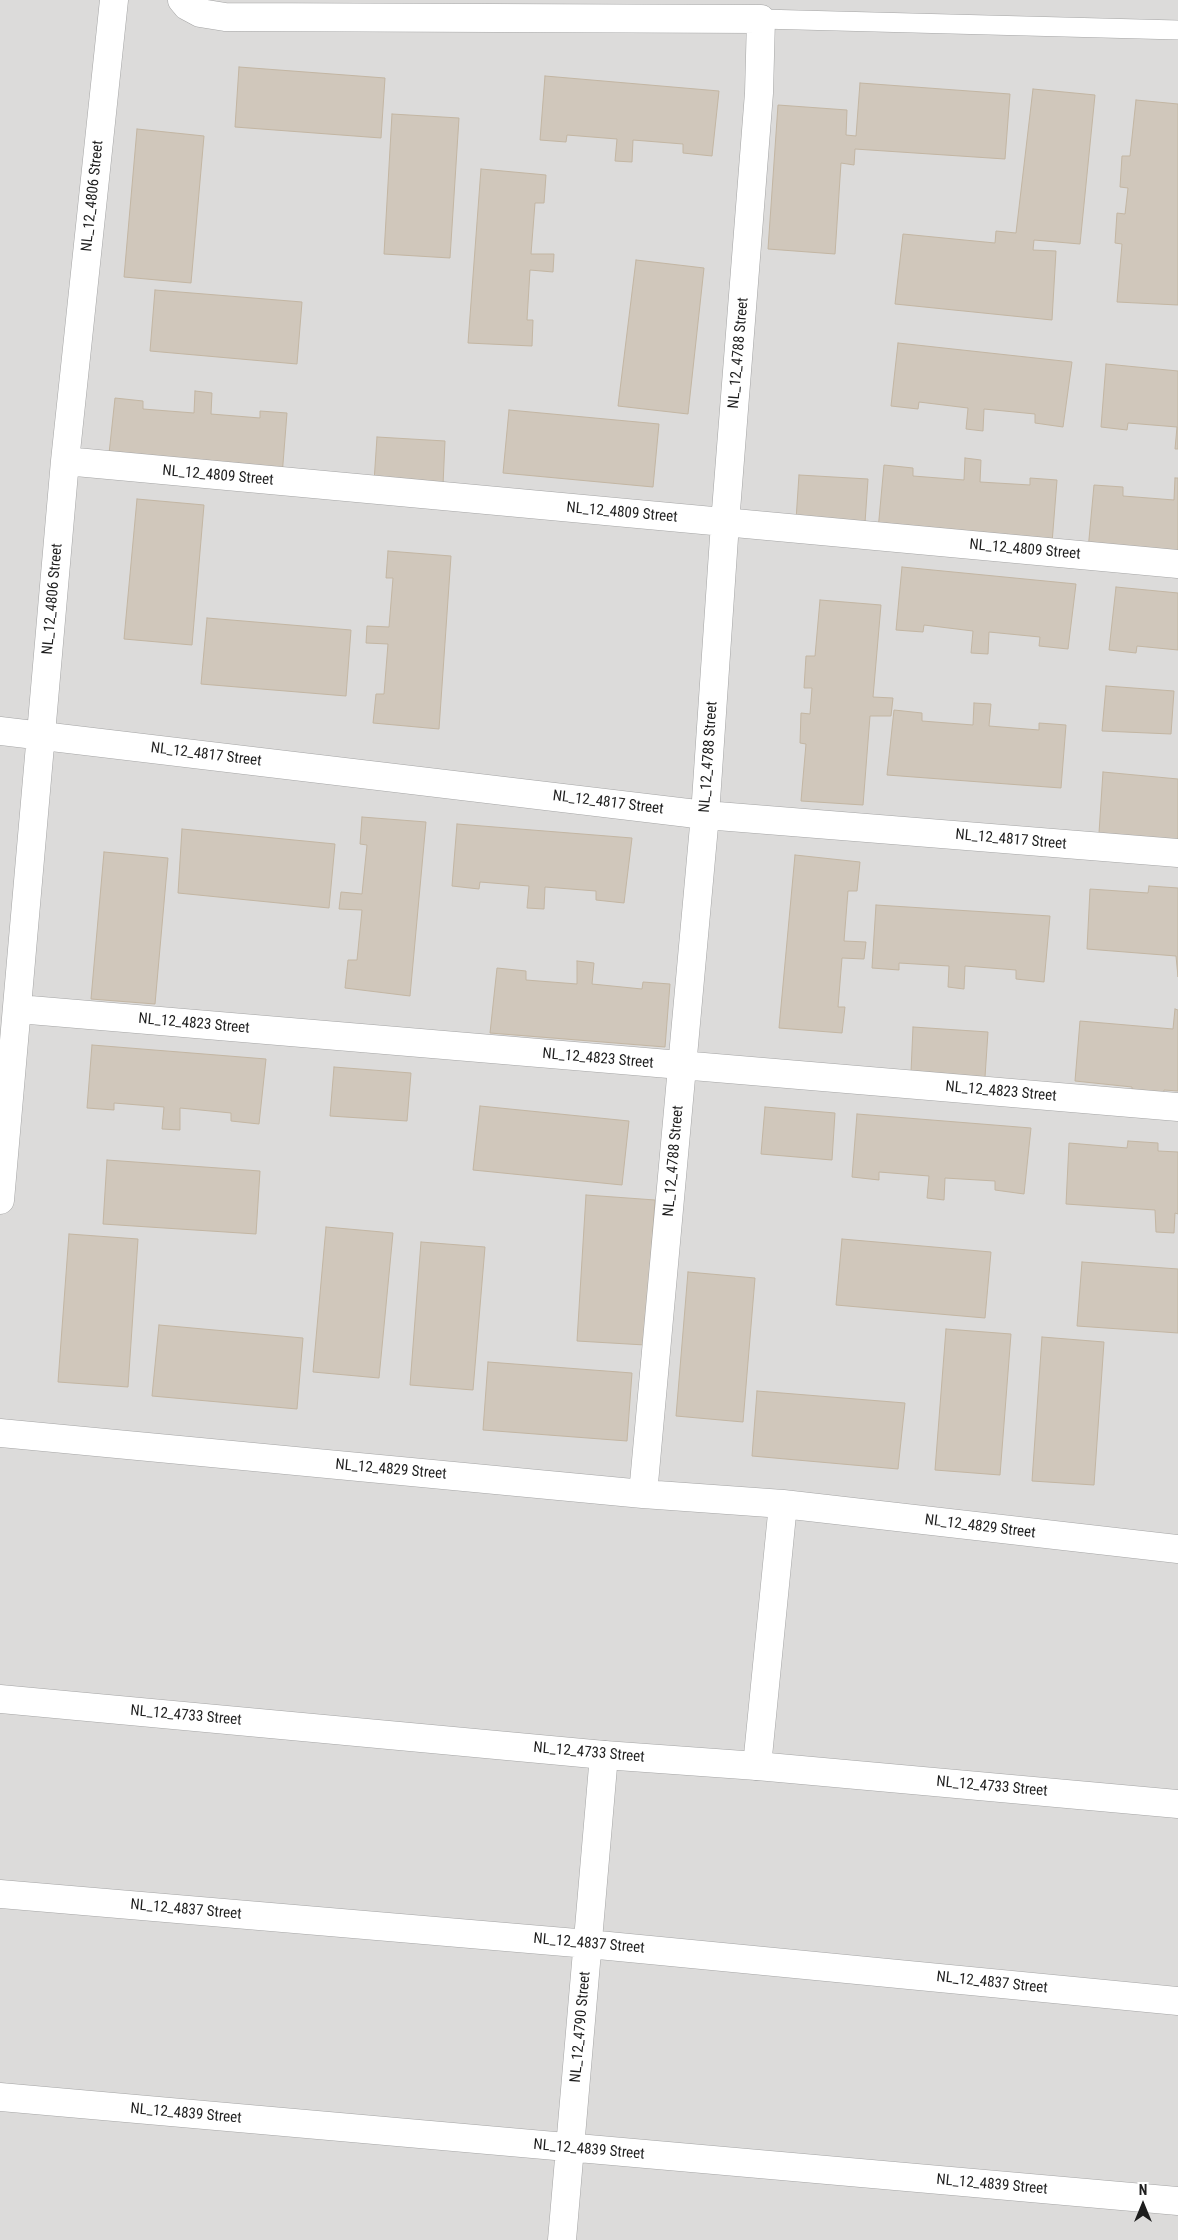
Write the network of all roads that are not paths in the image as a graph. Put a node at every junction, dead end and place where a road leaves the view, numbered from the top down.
1 (114, 0) edge
2 (182, 0) edge
3 (761, 19) junction
4 (1178, 30) edge
5 (65, 461) junction
6 (725, 523) junction
7 (1178, 564) edge
8 (0, 732) edge
9 (40, 735) junction
10 (705, 815) junction
11 (1178, 854) edge
12 (18, 1009) junction
13 (682, 1066) junction
14 (1178, 1107) edge
15 (0, 1200) edge
16 (0, 1433) edge
17 (643, 1494) junction
18 (783, 1504) junction
19 (1178, 1549) edge
20 (0, 1699) edge
21 (604, 1755) junction
22 (757, 1766) junction
23 (1178, 1804) edge
24 (0, 1894) edge
25 (588, 1944) junction
26 (1178, 2001) edge
27 (0, 2097) edge
28 (571, 2149) junction
29 (1178, 2201) edge
30 (562, 2240) edge

1 - 5 street, NL_12_4806 Street
2 - 3 street
3 - 4 lane
3 - 6 street, NL_12_4788 Street
5 - 6 street, NL_12_4809 Street
5 - 9 street, NL_12_4806 Street
6 - 7 street, NL_12_4809 Street
6 - 10 street, NL_12_4788 Street
8 - 9 street, NL_12_4817 Street
9 - 10 street, NL_12_4817 Street
9 - 12 street, NL_12_4806 Street
10 - 11 street, NL_12_4817 Street
10 - 13 street, NL_12_4788 Street
12 - 13 street, NL_12_4823 Street
12 - 15 street, NL_12_4806 Street
13 - 14 street, NL_12_4823 Street
13 - 17 street, NL_12_4788 Street
16 - 17 street, NL_12_4829 Street
17 - 18 street, NL_12_4829 Street
18 - 19 street, NL_12_4829 Street
18 - 22 street
20 - 21 street, NL_12_4733 Street
21 - 22 street, NL_12_4733 Street
21 - 25 street, NL_12_4790 Street
22 - 23 street, NL_12_4733 Street
24 - 25 street, NL_12_4837 Street
25 - 26 street, NL_12_4837 Street
25 - 28 street, NL_12_4790 Street
27 - 28 street, NL_12_4839 Street
28 - 29 street, NL_12_4839 Street
28 - 30 street, NL_12_4790 Street

